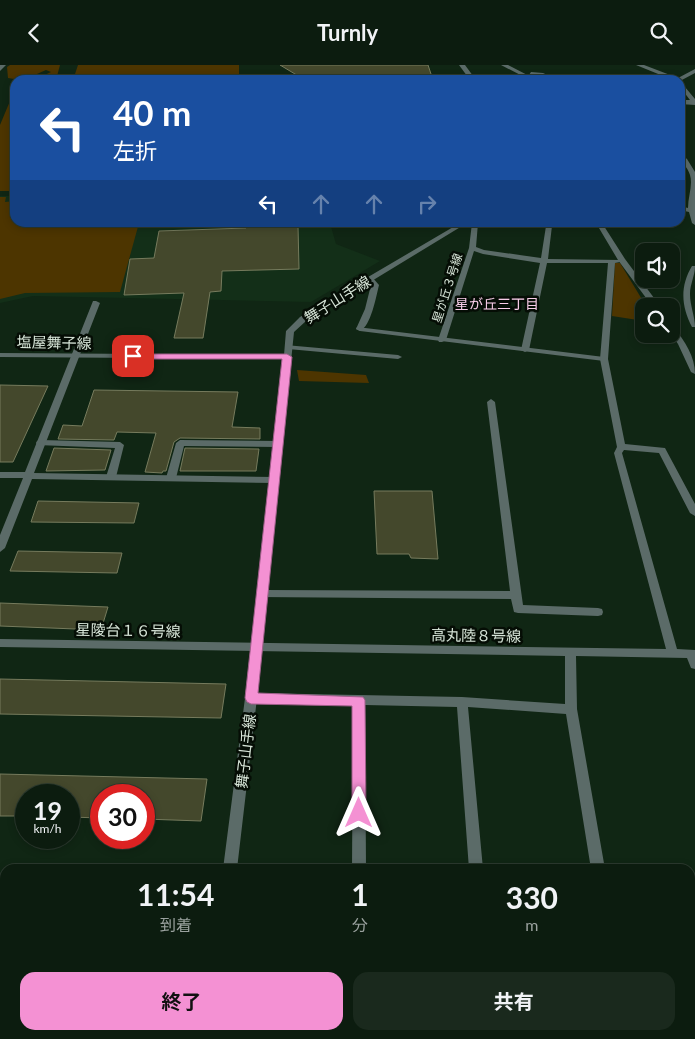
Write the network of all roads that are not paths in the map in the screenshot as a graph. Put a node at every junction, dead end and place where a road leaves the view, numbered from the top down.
1 (3, 65) edge
2 (462, 65) edge
3 (504, 65) edge
4 (512, 65) edge
5 (639, 65) edge
6 (0, 69) edge
7 (695, 71) edge
8 (470, 75) edge
9 (528, 75) edge
10 (530, 75) edge
11 (662, 75) edge
12 (685, 79) edge
13 (685, 89) edge
14 (695, 102) edge
15 (685, 162) edge
16 (685, 209) edge
17 (690, 210) junction
18 (695, 223) edge
19 (457, 227) edge
20 (475, 227) edge
21 (549, 227) edge
22 (601, 227) edge
23 (472, 248) junction
24 (544, 261) junction
25 (617, 261) junction
26 (695, 269) edge
27 (692, 278) edge
28 (369, 279) junction
29 (649, 298) edge
30 (96, 303) dead end
31 (695, 325) edge
32 (442, 340) junction
33 (680, 341) edge
34 (288, 347) junction
35 (525, 350) junction
36 (0, 355) edge
37 (75, 356) junction
38 (287, 357) junction
39 (398, 357) dead end
40 (604, 359) junction
41 (695, 372) edge
42 (491, 402) dead end
43 (40, 443) junction
44 (278, 444) junction
45 (621, 447) junction
46 (0, 475) edge
47 (28, 476) junction
48 (111, 477) junction
49 (171, 478) junction
50 (275, 480) junction
51 (695, 513) edge
52 (5, 520) edge
53 (0, 548) edge
54 (262, 594) junction
55 (516, 595) junction
56 (598, 612) dead end
57 (0, 643) edge
58 (256, 647) junction
59 (570, 651) junction
60 (673, 653) junction
61 (693, 654) edge
62 (695, 665) edge
63 (251, 698) junction
64 (359, 700) junction
65 (462, 702) junction
66 (571, 709) junction
67 (231, 864) edge
68 (359, 864) edge
69 (476, 864) edge
70 (597, 864) edge

1 - 6 street
2 - 8 street
3 - 9 street
4 - 10 street
5 - 11 street
7 - 12 street
13 - 14 street
15 - 17 street
16 - 17 street
17 - 18 street
19 - 28 street, 舞子山手線
20 - 23 street, 星が丘３号線
21 - 24 street
22 - 25 street
23 - 24 street
23 - 32 street, 星が丘３号線
24 - 25 street
24 - 35 street
25 - 29 street
25 - 40 street
26 - 27 street
27 - 31 street
28 - 32 street
28 - 34 street, 舞子山手線
30 - 37 street
32 - 35 street, 星が丘３号線
33 - 41 street
34 - 38 street, 舞子山手線
34 - 39 street
35 - 40 street, 星が丘３号線
36 - 37 street, 塩屋舞子線
37 - 38 street, 塩屋舞子線
37 - 43 street
38 - 44 street, 舞子山手線
40 - 45 street
42 - 55 street
43 - 47 street
43 - 48 street
44 - 49 street
44 - 50 street, 舞子山手線
45 - 51 street
45 - 60 street
46 - 47 street
47 - 48 street
47 - 52 street
48 - 49 street
49 - 50 street
50 - 54 street, 舞子山手線
52 - 53 street
54 - 55 street
54 - 58 street, 舞子山手線
55 - 56 street
57 - 58 street, 星陵台１６号線
58 - 59 street, 高丸陸８号線
58 - 63 street, 舞子山手線
59 - 60 street, 高丸陸８号線
59 - 66 street
60 - 61 street, 高丸陸８号線
61 - 62 street
63 - 64 street
63 - 67 street, 舞子山手線
64 - 65 street
64 - 68 street
65 - 66 street
65 - 69 street
66 - 70 street

